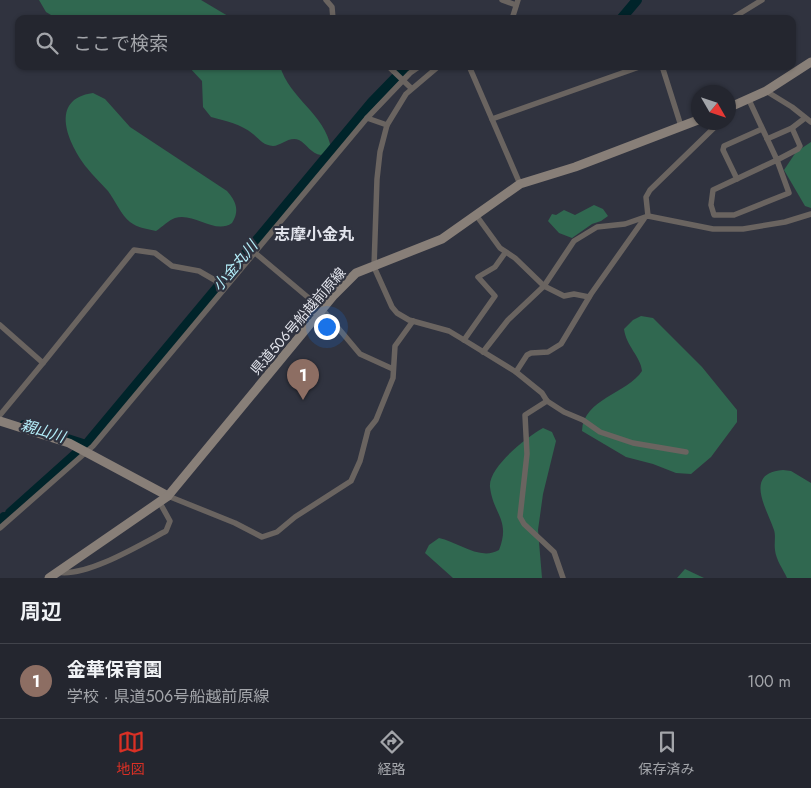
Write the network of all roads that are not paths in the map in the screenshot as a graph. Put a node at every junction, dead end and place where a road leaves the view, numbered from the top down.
1 (326, 0) edge
2 (502, 0) edge
3 (762, 0) edge
4 (517, 2) edge
5 (333, 15) edge
6 (513, 15) edge
7 (738, 15) edge
8 (811, 62) edge
9 (393, 70) edge
10 (415, 70) edge
11 (434, 70) edge
12 (471, 70) edge
13 (630, 70) edge
14 (663, 70) edge
15 (403, 80) junction
16 (411, 88) junction
17 (766, 91) junction
18 (749, 100) junction
19 (736, 105) edge
20 (367, 118) junction
21 (492, 118) junction
22 (805, 118) junction
23 (811, 122) edge
24 (691, 123) edge
25 (387, 125) junction
26 (682, 126) junction
27 (792, 128) junction
28 (762, 129) junction
29 (712, 130) edge
30 (767, 139) junction
31 (777, 160) junction
32 (737, 179) junction
33 (520, 184) junction
34 (476, 214) junction
35 (811, 214) edge
36 (648, 216) junction
37 (254, 252) junction
38 (505, 253) junction
39 (374, 267) junction
40 (225, 286) junction
41 (544, 286) junction
42 (589, 297) junction
43 (323, 310) junction
44 (413, 321) junction
45 (0, 325) edge
46 (464, 340) junction
47 (483, 352) junction
48 (43, 363) junction
49 (392, 369) junction
50 (516, 372) junction
51 (547, 401) junction
52 (0, 415) edge
53 (0, 421) edge
54 (85, 452) junction
55 (686, 452) dead end
56 (168, 496) junction
57 (160, 503) junction
58 (0, 528) edge
59 (53, 575) edge
60 (563, 578) edge

1 - 5 street
2 - 4 street
3 - 7 street
4 - 6 street
8 - 17 main road
9 - 15 street
10 - 15 street
11 - 16 street
12 - 21 street
13 - 21 street
14 - 26 street
15 - 16 street
15 - 20 street
16 - 25 street
17 - 18 main road
17 - 22 street
18 - 19 main road
18 - 28 street
20 - 25 street
20 - 37 street
21 - 33 street
22 - 23 street
22 - 27 street
24 - 26 main road, 県道506号船越前原線
25 - 39 street
26 - 33 main road, 県道506号船越前原線
27 - 30 street
27 - 31 street
28 - 30 street
28 - 32 street
29 - 36 street
30 - 31 street
31 - 32 street
31 - 32 street
33 - 34 main road, 県道506号船越前原線
34 - 38 street
34 - 39 main road, 県道506号船越前原線
35 - 36 street
36 - 41 street
36 - 42 street
37 - 40 street
37 - 43 street
38 - 41 street
38 - 46 street
39 - 43 main road, 県道506号船越前原線
39 - 44 street
40 - 48 street
40 - 54 street
41 - 42 street
41 - 47 street
42 - 50 street
43 - 49 street
43 - 56 main road, 県道506号船越前原線
44 - 46 street
44 - 49 street
45 - 48 street
46 - 47 street
47 - 50 street
48 - 52 street
49 - 56 street
50 - 51 street
51 - 55 street
51 - 60 street
53 - 54 main road
54 - 56 main road
54 - 58 street
56 - 57 main road, 県道506号船越前原線
57 - 59 main road, 県道506号船越前原線
57 - 59 street

